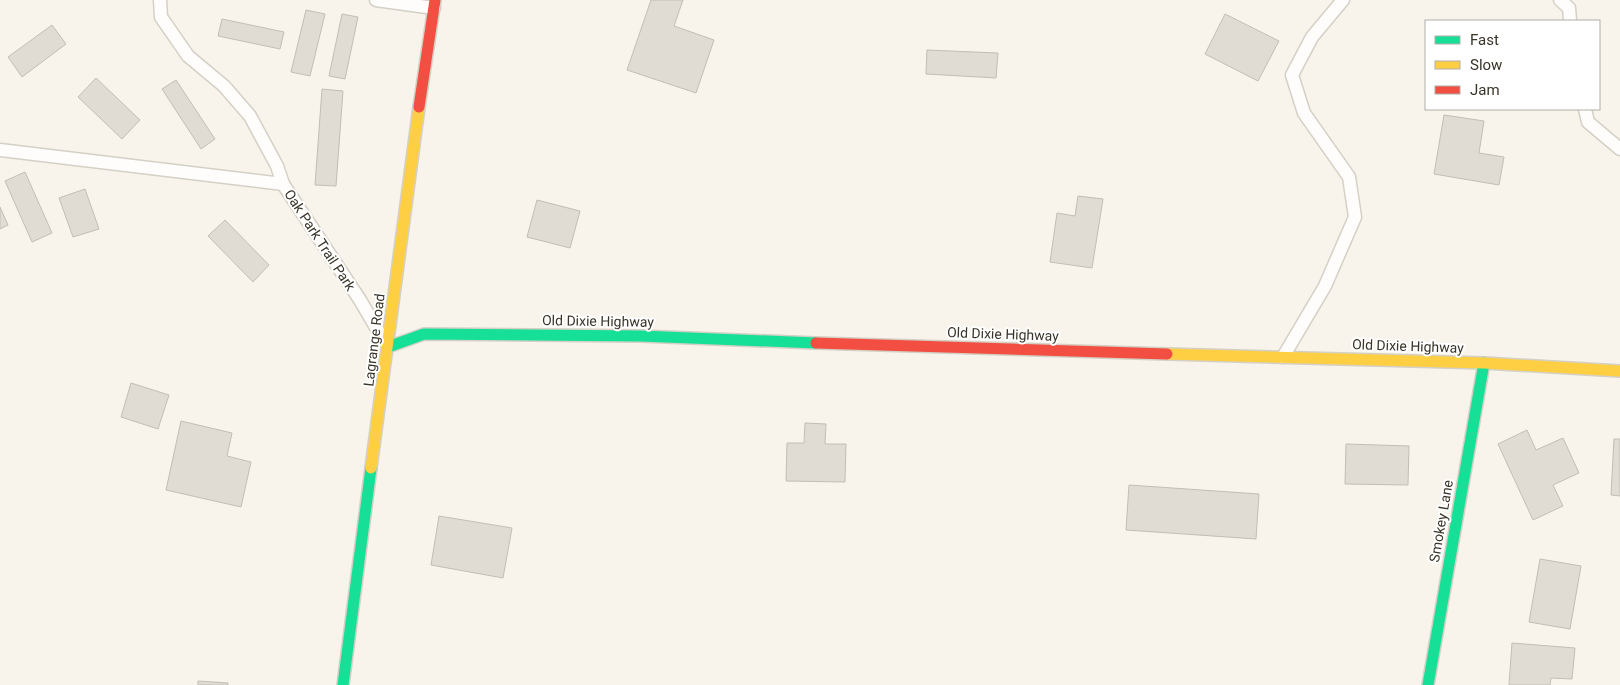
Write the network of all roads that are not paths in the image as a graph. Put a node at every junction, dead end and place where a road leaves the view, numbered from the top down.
1 (160, 0) edge
2 (376, 0) edge
3 (1343, 0) edge
4 (1560, 0) edge
5 (435, 4) edge
6 (1570, 20) edge
7 (1585, 110) edge
8 (1620, 149) edge
9 (0, 150) edge
10 (283, 184) junction
11 (388, 347) junction
12 (1283, 357) junction
13 (1484, 363) junction
14 (1620, 371) edge
15 (343, 685) edge
16 (1428, 685) edge

1 - 10 lane, Oak Park Trail Park
2 - 5 lane
3 - 12 lane
4 - 6 lane
5 - 11 street, Lagrange Road
7 - 8 lane
9 - 10 lane
10 - 11 lane, Oak Park Trail Park
11 - 12 street, Old Dixie Highway
11 - 15 street, Lagrange Road
12 - 13 street, Old Dixie Highway
13 - 14 street, Old Dixie Highway
13 - 16 street, Smokey Lane

